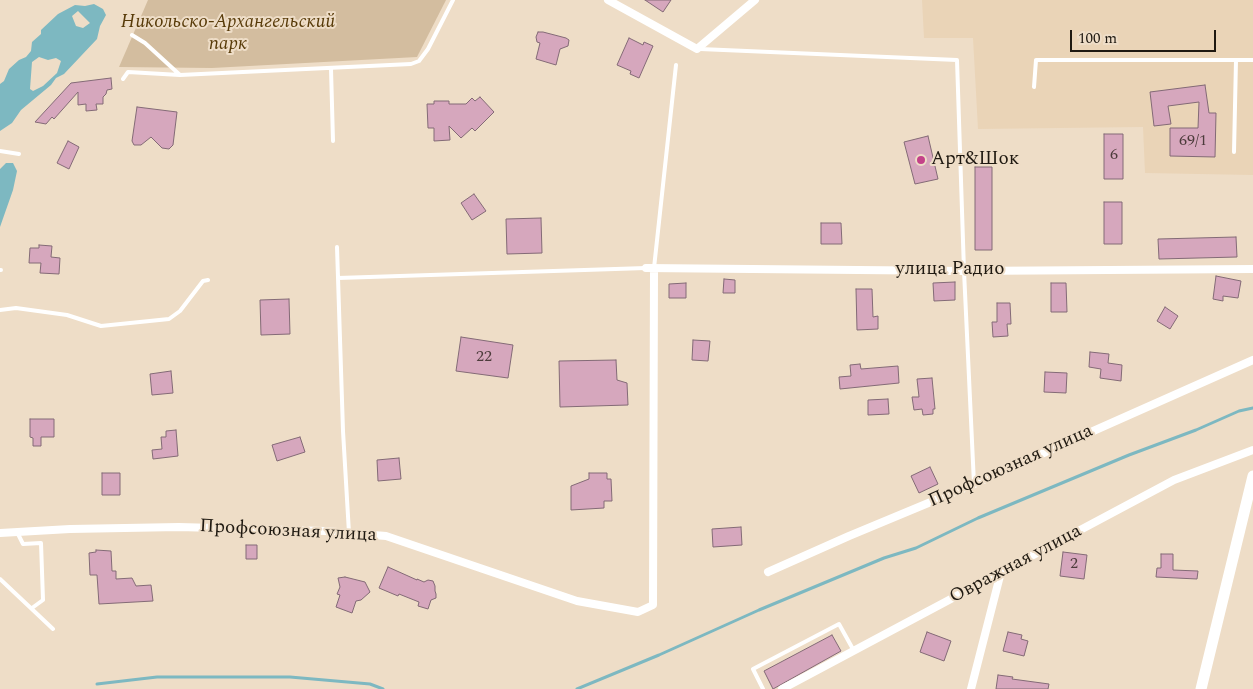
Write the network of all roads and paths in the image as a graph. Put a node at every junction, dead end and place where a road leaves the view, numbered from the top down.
1 (453, 0) edge
2 (608, 0) edge
3 (755, 0) edge
4 (132, 35) dead end
5 (697, 49) junction
6 (1236, 60) junction
7 (1253, 60) edge
8 (676, 65) dead end
9 (330, 68) junction
10 (180, 75) junction
11 (123, 79) dead end
12 (1034, 87) dead end
13 (333, 141) dead end
14 (0, 151) edge
15 (1234, 152) dead end
16 (19, 154) dead end
17 (337, 247) dead end
18 (650, 268) junction
19 (1253, 269) edge
20 (964, 271) junction
21 (338, 278) junction
22 (208, 280) dead end
23 (0, 310) edge
24 (1253, 360) edge
25 (1253, 450) edge
26 (1253, 476) edge
27 (974, 484) junction
28 (17, 532) junction
29 (0, 533) edge
30 (349, 533) junction
31 (768, 572) dead end
32 (1001, 572) junction
33 (0, 579) edge
34 (32, 608) junction
35 (53, 629) dead end
36 (854, 651) junction
37 (763, 689) edge
38 (782, 689) edge
39 (972, 689) edge
40 (1201, 689) edge

1 - 9 lane
2 - 5 street
3 - 5 street
4 - 10 lane
5 - 20 lane
6 - 7 lane
6 - 12 lane
6 - 15 lane
8 - 18 lane
9 - 10 lane
9 - 13 lane
10 - 11 lane
14 - 16 lane
17 - 21 lane
18 - 20 street, улица Радио
18 - 21 lane
18 - 30 street, Профсоюзная улица
19 - 20 street, улица Радио
20 - 27 lane
21 - 30 lane
22 - 23 lane
24 - 27 street, Профсоюзная улица
25 - 32 street, Овражная улица
26 - 40 main road
27 - 31 street, Профсоюзная улица
28 - 29 street, Профсоюзная улица
28 - 30 street, Профсоюзная улица
28 - 34 lane
32 - 36 street, Овражная улица
32 - 39 street
33 - 34 lane
34 - 35 lane
36 - 37 lane
36 - 38 street, Овражная улица

